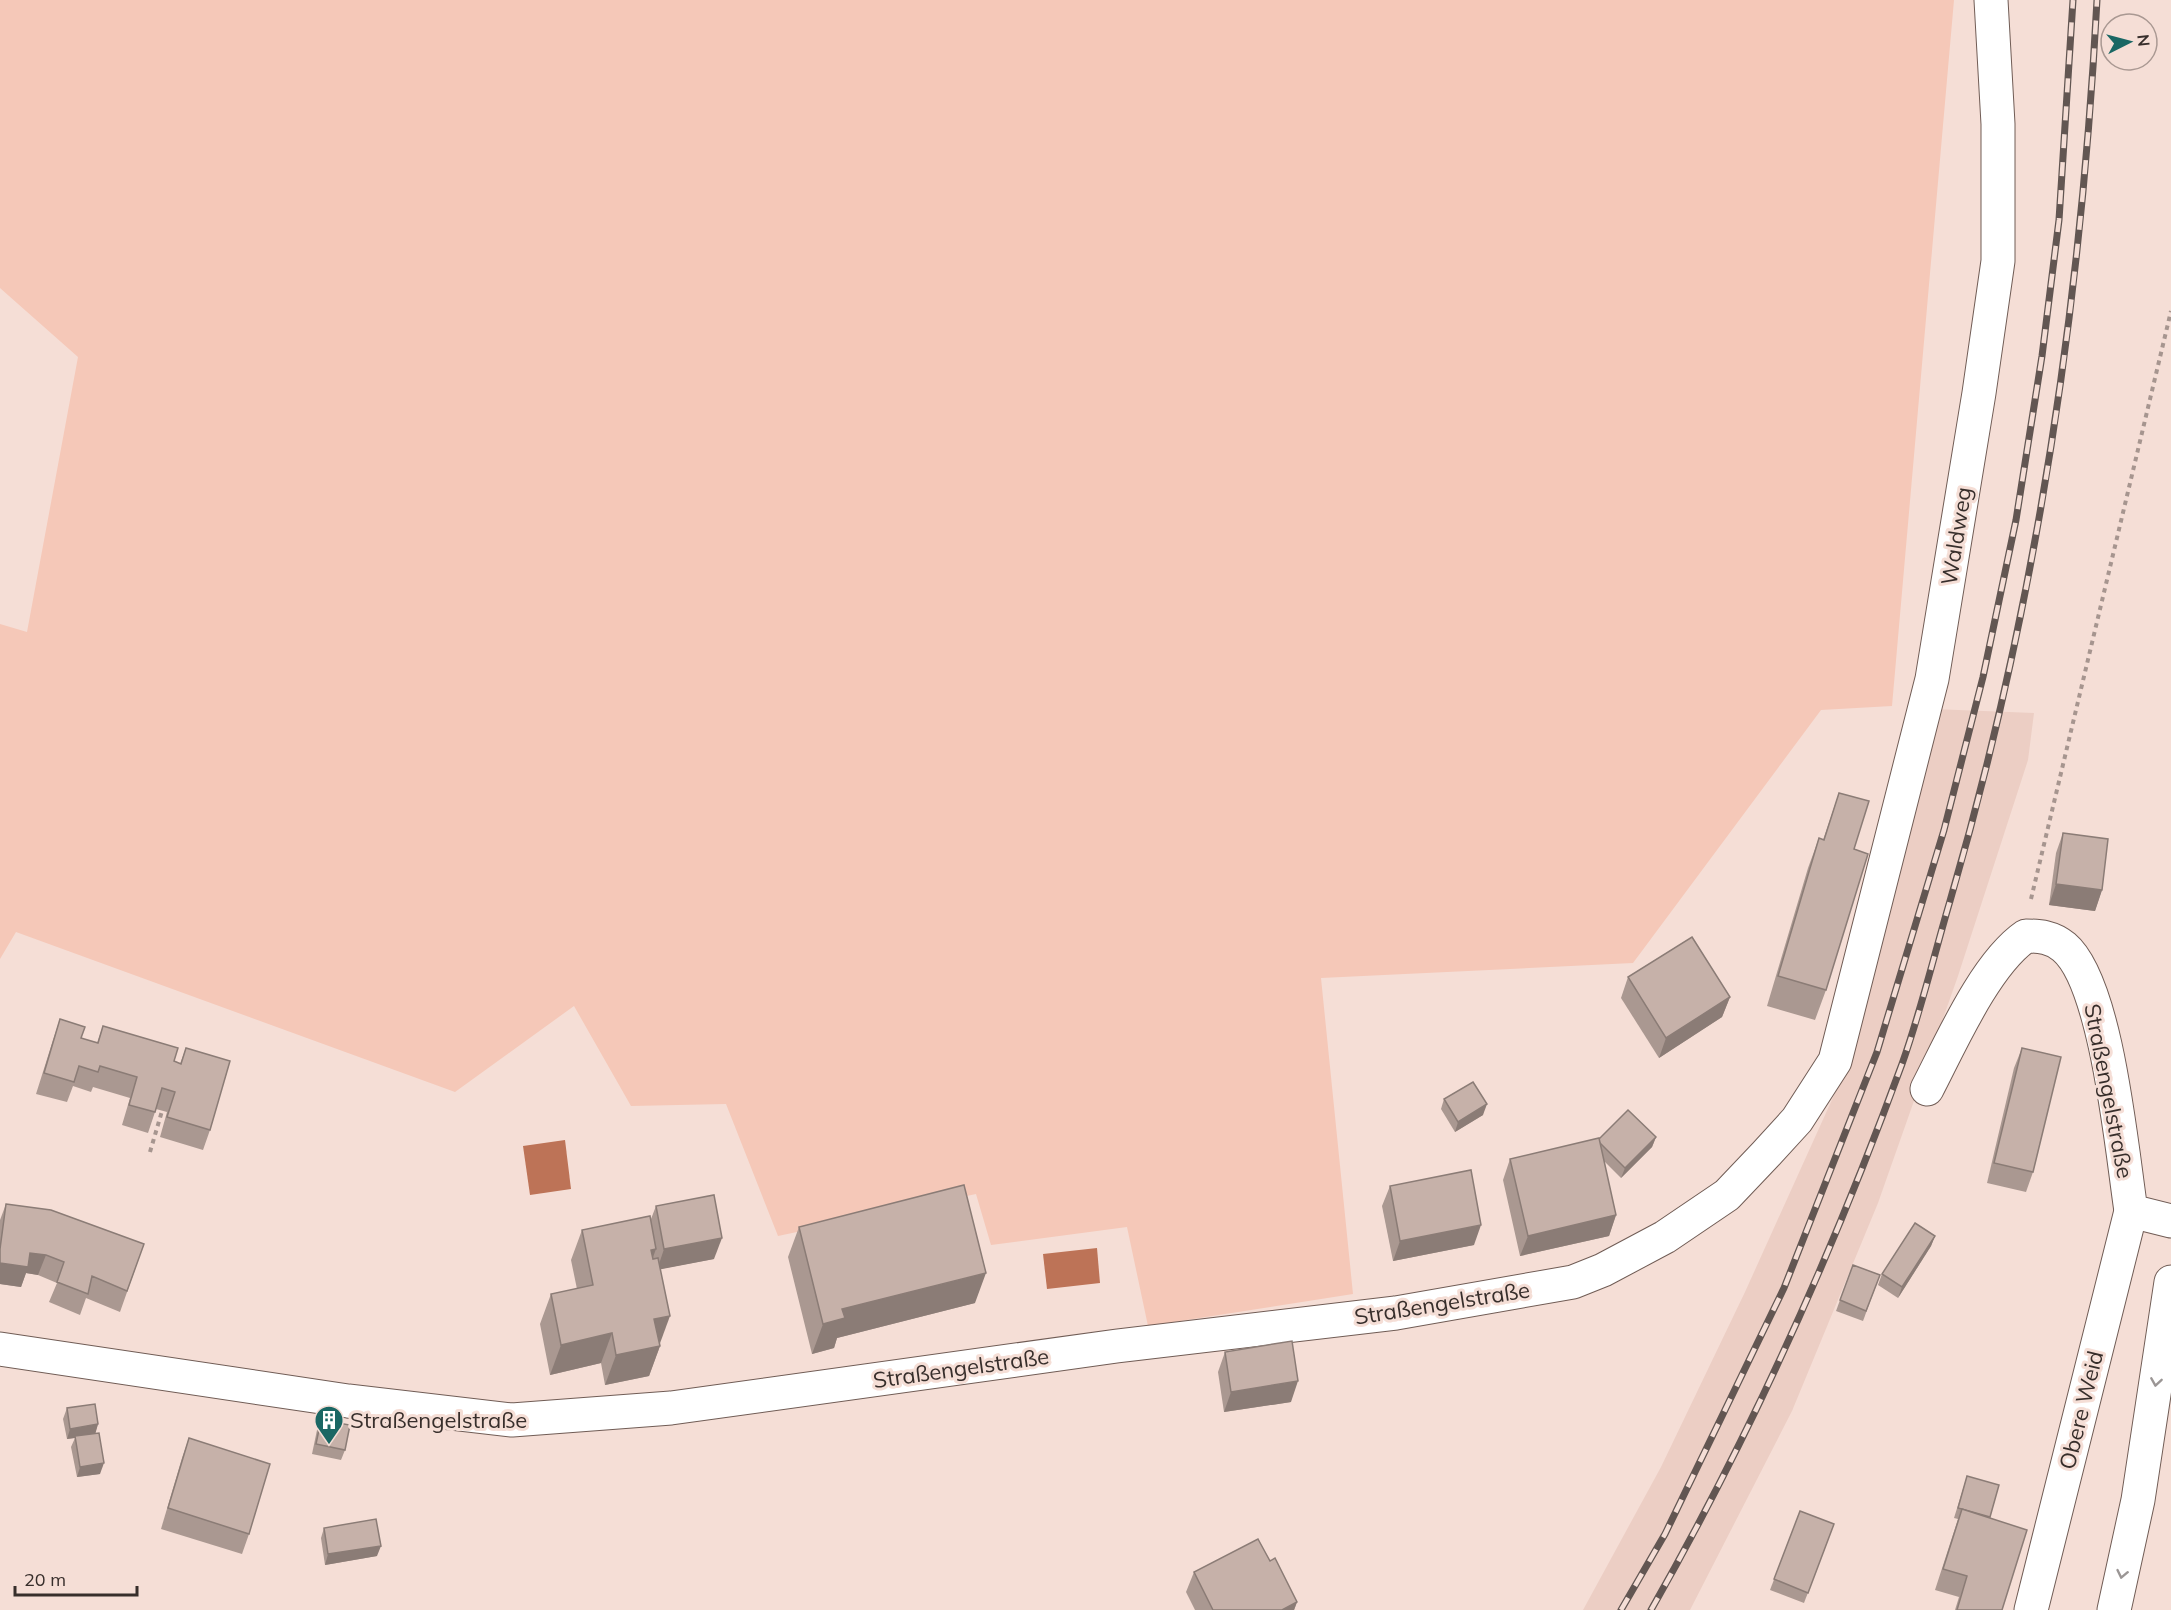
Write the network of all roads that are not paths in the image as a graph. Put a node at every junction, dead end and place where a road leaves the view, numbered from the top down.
1 (1991, 0) edge
2 (1835, 1061) joint
3 (1927, 1089) dead end
4 (2131, 1211) junction
5 (2171, 1221) edge
6 (2171, 1282) edge
7 (0, 1349) edge
8 (2031, 1610) edge
9 (2114, 1610) edge

1 - 2 street, Waldweg
2 - 7 street, Straßengelstraße
3 - 4 street, Straßengelstraße
4 - 5 street, Straßengelstraße
4 - 8 street, Obere Weid
6 -> 9 street

